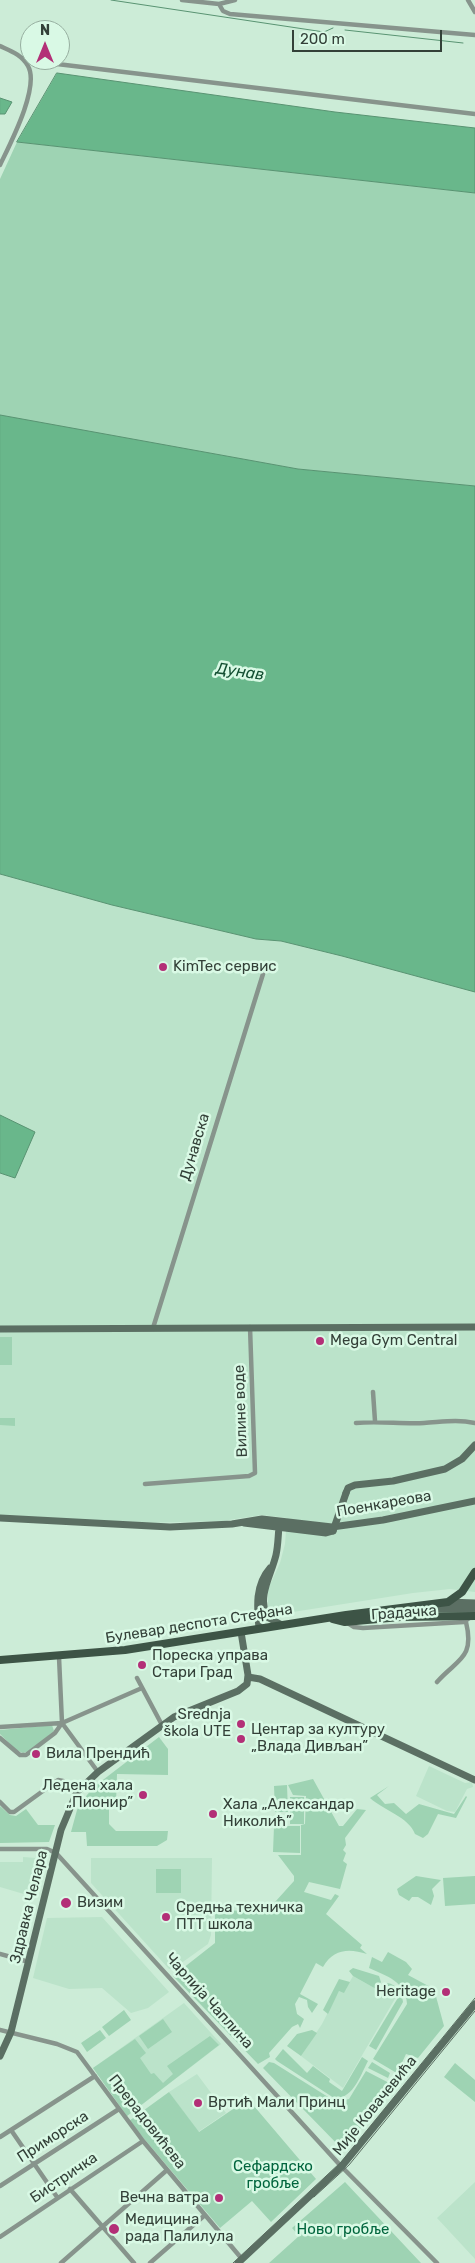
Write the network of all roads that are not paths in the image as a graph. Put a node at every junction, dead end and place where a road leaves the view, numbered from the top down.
1 (182, 0) edge
2 (235, 0) edge
3 (468, 0) edge
4 (223, 3) edge
5 (475, 12) edge
6 (475, 35) edge
7 (0, 46) edge
8 (20, 57) edge
9 (70, 66) edge
10 (30, 70) edge
11 (475, 114) edge
12 (0, 165) edge
13 (263, 974) dead end
14 (475, 1326) edge
15 (250, 1327) junction
16 (153, 1328) junction
17 (0, 1330) edge
18 (373, 1392) dead end
19 (375, 1422) junction
20 (356, 1423) dead end
21 (475, 1423) edge
22 (475, 1445) edge
23 (145, 1484) dead end
24 (475, 1501) edge
25 (0, 1518) edge
26 (239, 1523) junction
27 (279, 1527) junction
28 (272, 1566) junction
29 (475, 1572) edge
30 (448, 1602) junction
31 (475, 1602) edge
32 (402, 1608) junction
33 (474, 1614) edge
34 (329, 1618) junction
35 (345, 1622) junction
36 (466, 1622) junction
37 (282, 1625) junction
38 (259, 1628) junction
39 (241, 1632) junction
40 (474, 1646) edge
41 (59, 1657) junction
42 (0, 1660) edge
43 (248, 1677) junction
44 (136, 1678) dead end
45 (437, 1682) dead end
46 (142, 1688) junction
47 (62, 1723) junction
48 (162, 1725) junction
49 (0, 1727) edge
50 (0, 1738) edge
51 (98, 1772) junction
52 (475, 1780) edge
53 (77, 1792) junction
54 (0, 1802) edge
55 (0, 1849) edge
56 (56, 1853) junction
57 (0, 1954) edge
58 (29, 1962) junction
59 (475, 2004) edge
60 (0, 2030) edge
61 (11, 2032) junction
62 (0, 2056) edge
63 (95, 2076) junction
64 (119, 2109) junction
65 (11, 2130) junction
66 (0, 2137) edge
67 (143, 2141) junction
68 (35, 2163) junction
69 (342, 2166) junction
70 (167, 2170) junction
71 (0, 2186) edge
72 (70, 2188) junction
73 (57, 2197) junction
74 (205, 2215) junction
75 (102, 2228) junction
76 (0, 2237) edge
77 (240, 2261) edge
78 (61, 2263) edge
79 (134, 2263) edge
80 (150, 2263) edge
81 (437, 2263) edge

1 - 4 street
2 - 4 street
3 - 5 street
4 - 6 street
7 - 8 street
9 - 11 street
10 - 12 street
13 - 16 street, Дунавска
14 - 15 main road
15 - 16 main road
15 - 23 street, Вилине воде
16 - 17 main road
18 - 19 street
19 - 20 street
19 - 21 street
22 - 27 main road, Поенкареова, bridge
24 - 26 main road, Поенкареова
25 - 26 main road, Поенкареова
26 - 27 main road, Поенкареова
27 - 28 main road
28 - 37 main road
28 - 38 main road
29 - 30 main road
30 - 31 main road, Булевар деспота Стефана
30 - 32 main road, Булевар деспота Стефана
32 - 33 main road, Булевар деспота Стефана
32 - 34 main road, Булевар деспота Стефана
33 - 35 main road
33 - 36 street
34 - 35 main road
34 - 37 main road, Булевар деспота Стефана
35 - 36 street, Градачка
36 - 40 street
37 - 38 main road, Булевар деспота Стефана
38 - 39 main road, Булевар деспота Стефана
39 - 41 main road, Булевар деспота Стефана
39 - 43 main road
40 - 45 street
41 - 42 main road, Булевар деспота Стефана
41 - 47 street
43 - 48 main road
43 - 52 main road
44 - 46 street
46 - 47 street
46 - 48 street
47 - 49 street
47 - 50 street
47 - 51 street
48 - 51 main road
51 - 53 main road
53 - 54 street
53 - 56 main road, Здравка Челара
55 - 56 street
56 - 58 main road, Здравка Челара
56 - 69 street, Чарлија Чаплина
57 - 58 street
58 - 61 main road, Здравка Челара
59 - 69 main road, Мије Ковачевића
60 - 61 street, Прерадовићева
61 - 62 main road, Здравка Челара
61 - 63 street, Прерадовићева
63 - 64 street, Прерадовићева
63 - 65 street
64 - 67 street, Прерадовићева
64 - 68 street, Приморска
65 - 66 street
65 - 68 street
67 - 70 street, Прерадовићева
67 - 72 street, Бистричка
68 - 71 street, Приморска
68 - 73 street
69 - 77 main road
69 - 81 street, Мије Ковачевића
70 - 74 street, Прерадовићева
70 - 75 street
72 - 73 street, Бистричка
72 - 75 street
73 - 76 street, Бистричка
74 - 77 street, Прерадовићева
74 - 80 street
75 - 78 street
75 - 79 street

